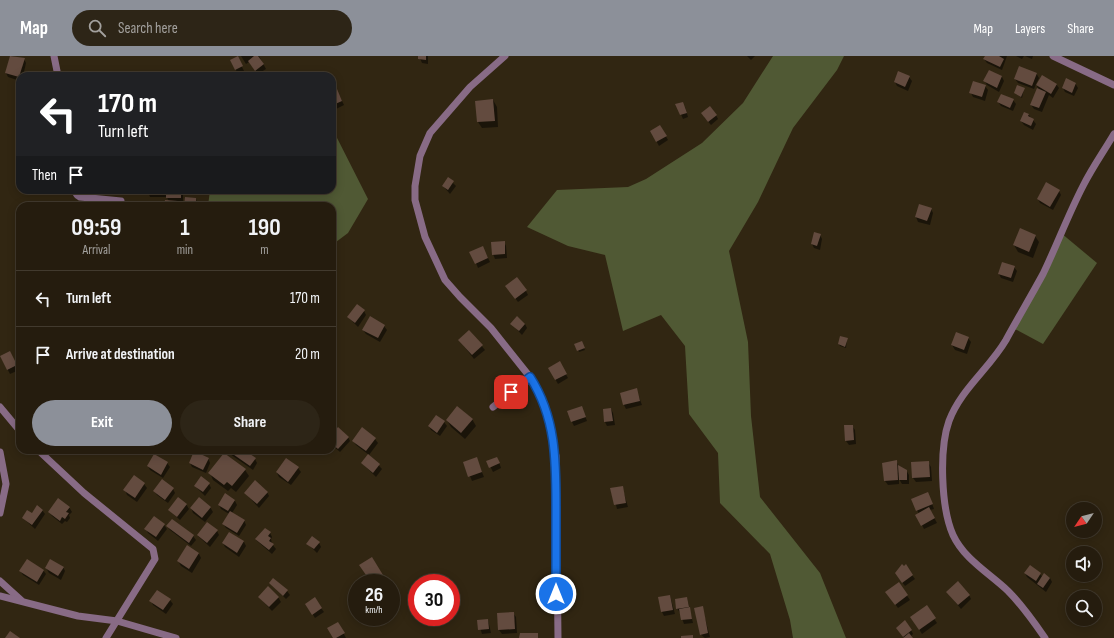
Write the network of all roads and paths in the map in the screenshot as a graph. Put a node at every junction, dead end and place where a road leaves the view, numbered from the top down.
1 (54, 56) edge
2 (505, 56) edge
3 (1053, 56) edge
4 (57, 72) edge
5 (1114, 85) edge
6 (1114, 134) edge
7 (76, 194) edge
8 (121, 201) dead end
9 (530, 377) junction
10 (0, 406) edge
11 (492, 407) dead end
12 (16, 426) edge
13 (0, 452) edge
14 (42, 454) edge
15 (0, 513) edge
16 (0, 581) edge
17 (0, 596) edge
18 (21, 600) junction
19 (117, 621) junction
20 (106, 638) edge
21 (176, 638) edge
22 (558, 638) edge
23 (1045, 638) edge

1 - 4 street
2 - 9 street
3 - 5 street
6 - 23 street
7 - 8 street
9 - 11 street
9 - 22 street
10 - 12 street
13 - 15 street
14 - 19 street
16 - 18 street
17 - 18 street
18 - 19 street
19 - 20 street
19 - 21 street

